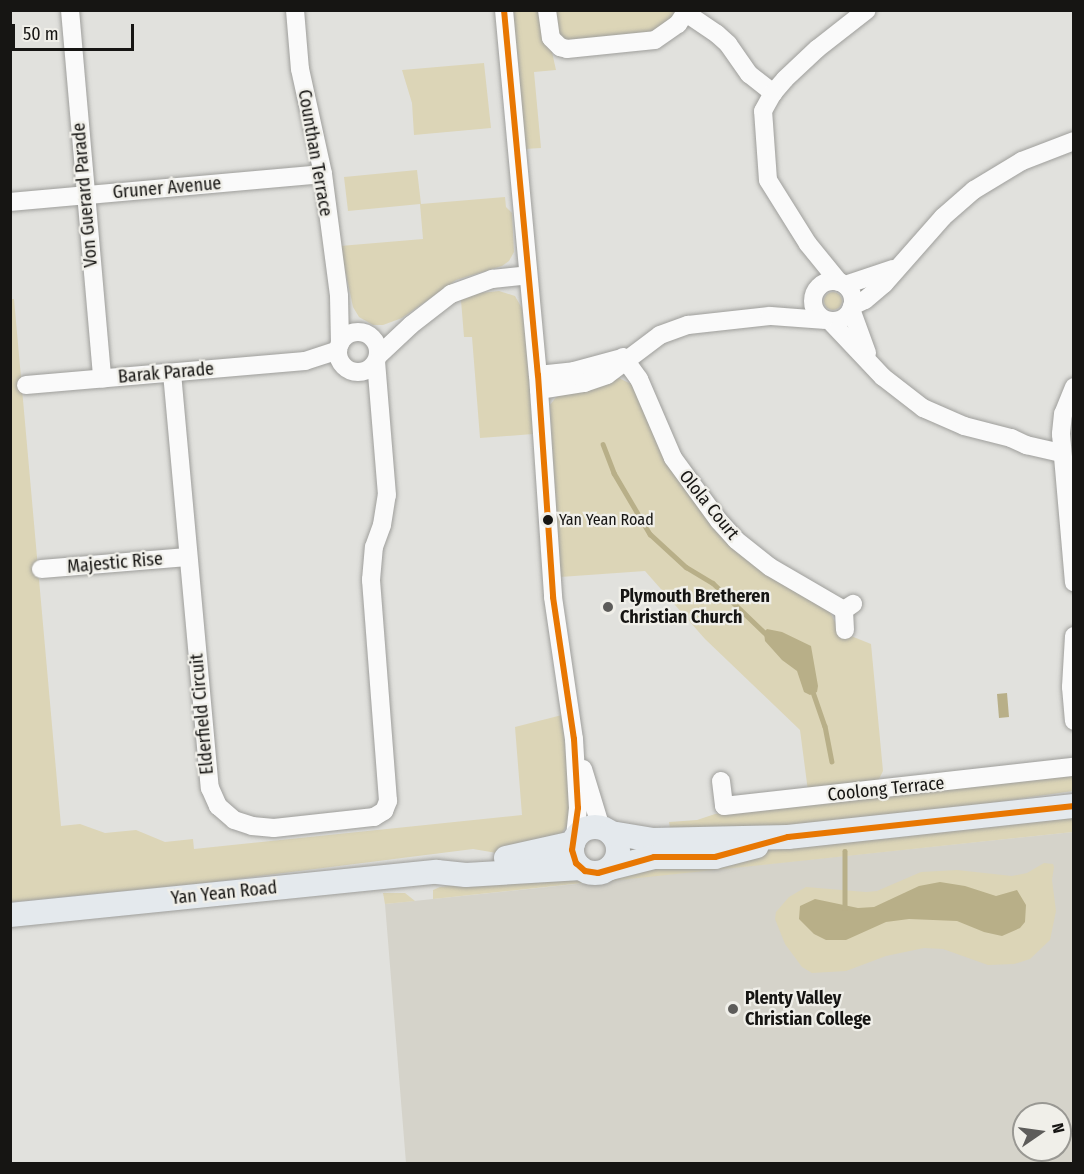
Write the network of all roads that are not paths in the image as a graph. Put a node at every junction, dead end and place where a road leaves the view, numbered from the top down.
1 (69, 10) edge
2 (295, 10) edge
3 (504, 10) edge
4 (547, 10) edge
5 (867, 10) edge
6 (686, 12) edge
7 (773, 93) junction
8 (1074, 141) edge
9 (323, 174) junction
10 (86, 195) junction
11 (10, 201) edge
12 (808, 244) junction
13 (897, 267) junction
14 (528, 275) junction
15 (842, 284) junction
16 (814, 293) junction
17 (339, 296) junction
18 (852, 307) junction
19 (770, 316) junction
20 (827, 320) junction
21 (411, 325) junction
22 (364, 333) junction
23 (339, 347) junction
24 (629, 357) junction
25 (377, 359) junction
26 (305, 361) junction
27 (870, 361) junction
28 (352, 370) junction
29 (172, 373) junction
30 (102, 379) junction
31 (538, 383) junction
32 (26, 385) dead end
33 (1074, 387) edge
34 (381, 417) junction
35 (1061, 444) junction
36 (188, 557) junction
37 (41, 569) dead end
38 (1074, 582) edge
39 (845, 630) dead end
40 (1074, 636) edge
41 (1074, 721) edge
42 (574, 739) junction
43 (1074, 767) edge
44 (721, 781) dead end
45 (1074, 806) edge
46 (606, 831) junction
47 (788, 837) junction
48 (574, 841) junction
49 (581, 868) junction
50 (610, 868) junction
51 (437, 872) junction
52 (10, 915) edge

1 - 10 street, Von Guerard Parade
2 - 9 street, Counthan Terrace
3 - 14 street
4 - 6 street
5 - 7 street
6 - 7 street
7 - 12 street
8 - 13 street
9 - 10 street, Gruner Avenue
9 - 17 street, Counthan Terrace
10 - 11 street, Gruner Avenue
10 - 30 street, Von Guerard Parade
12 - 15 street
12 - 16 street
13 - 15 street
13 - 18 street
14 - 21 street
14 - 31 street
15 - 16 street
15 - 18 street
16 - 19 street
16 - 20 street
17 - 22 street, Counthan Terrace
17 - 23 street, Counthan Terrace
18 - 20 street
18 - 27 street
19 - 20 street
19 - 24 street
20 - 27 street
21 - 22 street
21 - 25 street
22 - 23 street
22 - 25 street
23 - 26 street, Barak Parade
23 - 28 street
24 - 31 street
24 - 39 street, Olola Court
25 - 28 street
25 - 34 street, Elderfield Circuit
26 - 28 street, Barak Parade
26 - 29 street, Barak Parade
27 - 35 street
28 - 34 street, Elderfield Circuit
29 - 30 street, Barak Parade
29 - 36 street, Elderfield Circuit
30 - 32 street, Barak Parade
31 - 42 street
33 - 35 street
34 - 36 street, Elderfield Circuit
35 - 38 street
36 - 37 street, Majestic Rise
40 - 41 street
42 - 46 street
42 - 48 street
43 - 44 street, Coolong Terrace
45 - 47 main road
46 - 47 main road
46 - 48 main road
46 - 50 main road
47 - 50 main road
48 - 49 main road
48 - 51 main road, Yan Yean Road
49 - 50 main road
49 - 51 main road, Yan Yean Road
51 - 52 main road, Yan Yean Road

